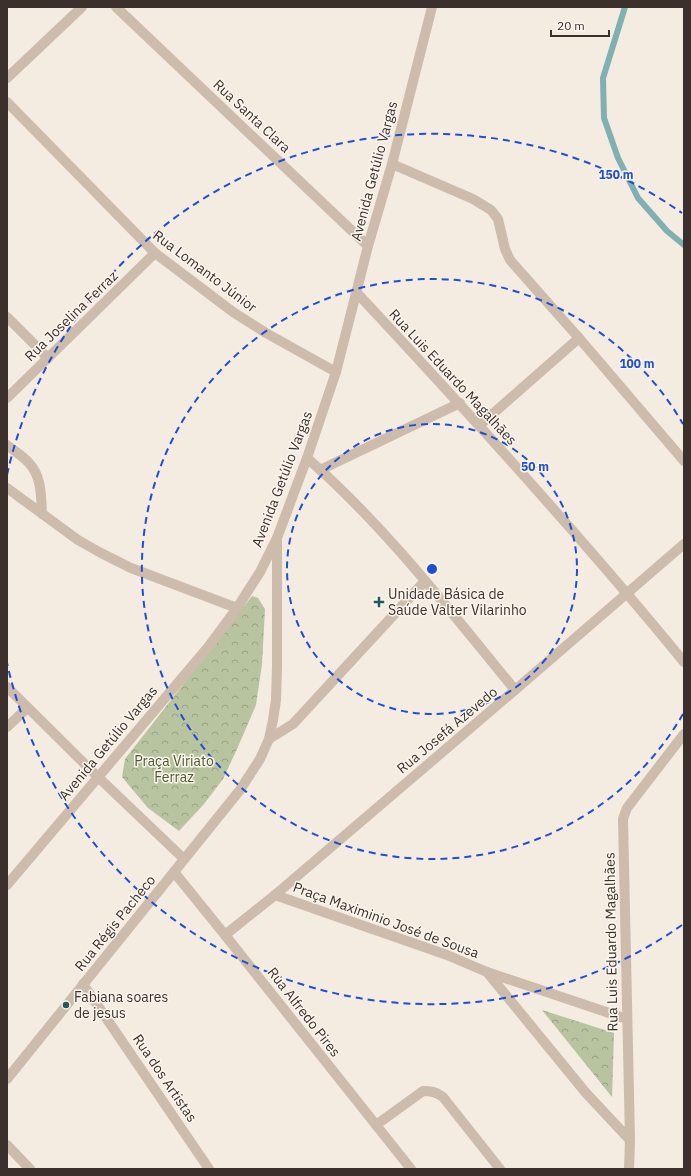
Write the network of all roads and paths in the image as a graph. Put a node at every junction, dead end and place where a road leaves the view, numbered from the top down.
1 (82, 7) edge
2 (116, 7) edge
3 (432, 7) edge
4 (7, 78) edge
5 (7, 102) edge
6 (392, 164) junction
7 (368, 246) junction
8 (155, 253) junction
9 (357, 293) junction
10 (7, 317) edge
11 (579, 338) junction
12 (48, 358) junction
13 (336, 372) junction
14 (7, 398) edge
15 (460, 403) junction
16 (480, 425) junction
17 (7, 445) edge
18 (307, 458) junction
19 (684, 462) edge
20 (320, 470) junction
21 (7, 488) edge
22 (42, 514) junction
23 (277, 538) junction
24 (684, 544) edge
25 (425, 581) junction
26 (628, 593) junction
27 (237, 608) junction
28 (684, 662) edge
29 (7, 687) edge
30 (515, 690) junction
31 (27, 708) junction
32 (7, 727) edge
33 (684, 734) edge
34 (269, 739) junction
35 (98, 777) junction
36 (184, 859) junction
37 (174, 872) junction
38 (7, 885) edge
39 (275, 894) junction
40 (225, 935) junction
41 (487, 972) junction
42 (83, 984) junction
43 (627, 1019) junction
44 (7, 1079) edge
45 (376, 1125) junction
46 (630, 1140) junction
47 (7, 1145) edge
48 (30, 1169) edge
49 (209, 1169) edge
50 (411, 1169) edge
51 (500, 1169) edge
52 (629, 1169) edge

1 - 4 street
2 - 7 street, Rua Santa Clara
3 - 6 street, Avenida Getúlio Vargas
5 - 8 street, Rua Lomanto Júnior
6 - 7 street, Avenida Getúlio Vargas
6 - 11 street
7 - 9 street, Avenida Getúlio Vargas
8 - 12 street, Rua Joselina Ferraz
8 - 13 street, Rua Lomanto Júnior
9 - 13 street, Avenida Getúlio Vargas
9 - 15 street, Rua Luis Eduardo Magalhães
10 - 12 street
11 - 16 street
11 - 19 street
12 - 14 street, Rua Joselina Ferraz
13 - 18 street, Avenida Getúlio Vargas
15 - 16 street, Rua Luis Eduardo Magalhães
15 - 20 street
16 - 26 street, Rua Luis Eduardo Magalhães
17 - 22 street
18 - 20 street
18 - 23 street, Avenida Getúlio Vargas
20 - 25 street
21 - 22 street
22 - 27 street
23 - 27 street, Avenida Getúlio Vargas
23 - 34 street
24 - 26 street, Rua Josefá Azevedo
25 - 30 street
25 - 34 street
26 - 28 street, Rua Luis Eduardo Magalhães
26 - 30 street, Rua Josefá Azevedo
27 - 35 street, Avenida Getúlio Vargas
29 - 31 street
30 - 39 street, Rua Josefá Azevedo
31 - 32 street
31 - 35 street
33 - 43 street, Rua Luis Eduardo Magalhães
34 - 36 street
35 - 36 street
35 - 38 street, Avenida Getúlio Vargas
36 - 37 street, Rua Régis Pacheco
37 - 40 street, Rua Alfredo Pires
37 - 42 street, Rua Régis Pacheco
39 - 40 street, Rua Josefá Azevedo
39 - 41 street, Praça Maximinio José de Sousa
40 - 45 street, Rua Alfredo Pires
41 - 43 street, Praça Maximinio José de Sousa
41 - 46 street, Praça Maximinio José de Sousa
42 - 44 street, Rua Régis Pacheco
42 - 49 street, Rua dos Artistas
43 - 46 street, Rua Luis Eduardo Magalhães
45 - 50 street, Rua Alfredo Pires
45 - 51 street
46 - 52 street, Rua Luis Eduardo Magalhães
47 - 48 street

